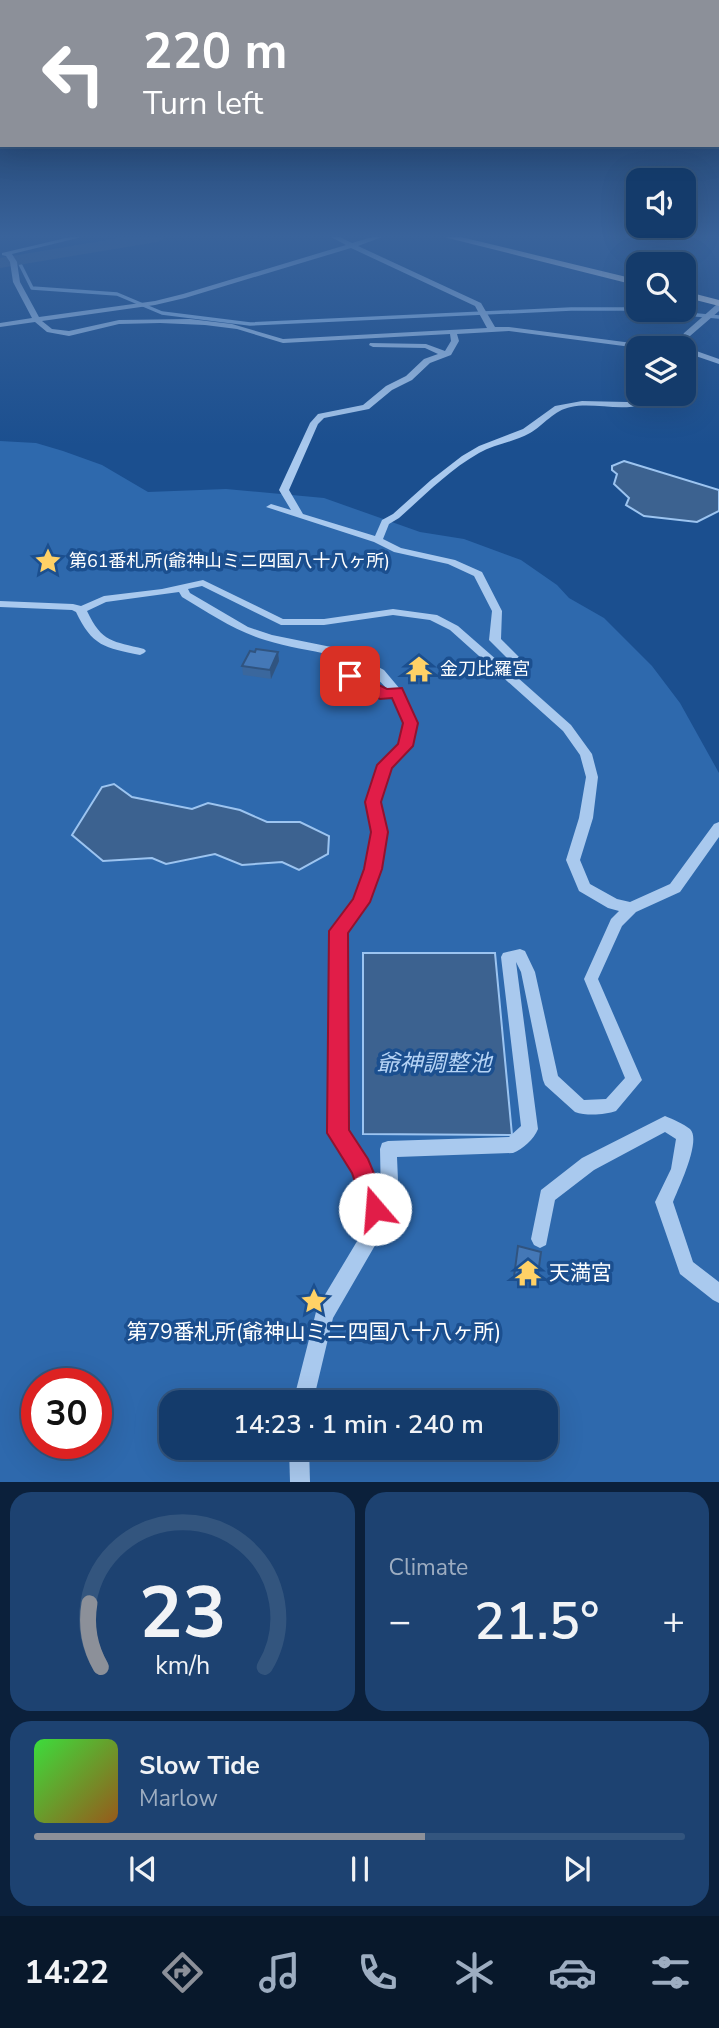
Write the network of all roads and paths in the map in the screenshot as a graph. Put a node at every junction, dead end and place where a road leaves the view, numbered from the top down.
1 (29, 306) edge
2 (125, 306) edge
3 (479, 306) edge
4 (718, 306) edge
5 (36, 320) junction
6 (0, 325) edge
7 (492, 329) junction
8 (453, 332) junction
9 (687, 336) edge
10 (366, 338) junction
11 (626, 344) edge
12 (445, 354) junction
13 (696, 354) edge
14 (719, 362) edge
15 (626, 403) edge
16 (271, 507) dead end
17 (298, 514) junction
18 (378, 540) junction
19 (181, 587) junction
20 (0, 604) edge
21 (81, 610) junction
22 (140, 651) dead end
23 (330, 674) dead end
24 (511, 679) junction
25 (396, 692) junction
26 (719, 827) edge
27 (631, 908) junction
28 (377, 1224) junction
29 (540, 1239) dead end
30 (719, 1294) edge
31 (306, 1390) edge
32 (299, 1460) edge
33 (300, 1482) edge

1 - 5 street
2 - 5 street
3 - 7 street
4 - 9 street
5 - 6 street
5 - 10 street
7 - 8 street
7 - 11 street
8 - 10 street
8 - 12 street
10 - 12 street
12 - 17 street
13 - 14 street
15 - 18 street
16 - 17 street
17 - 18 street
18 - 24 street
19 - 21 street
19 - 24 street
19 - 25 street
20 - 21 street
21 - 22 street
23 - 25 street
24 - 27 street
25 - 28 street
26 - 27 street
27 - 28 street
28 - 31 street
29 - 30 street
32 - 33 street

